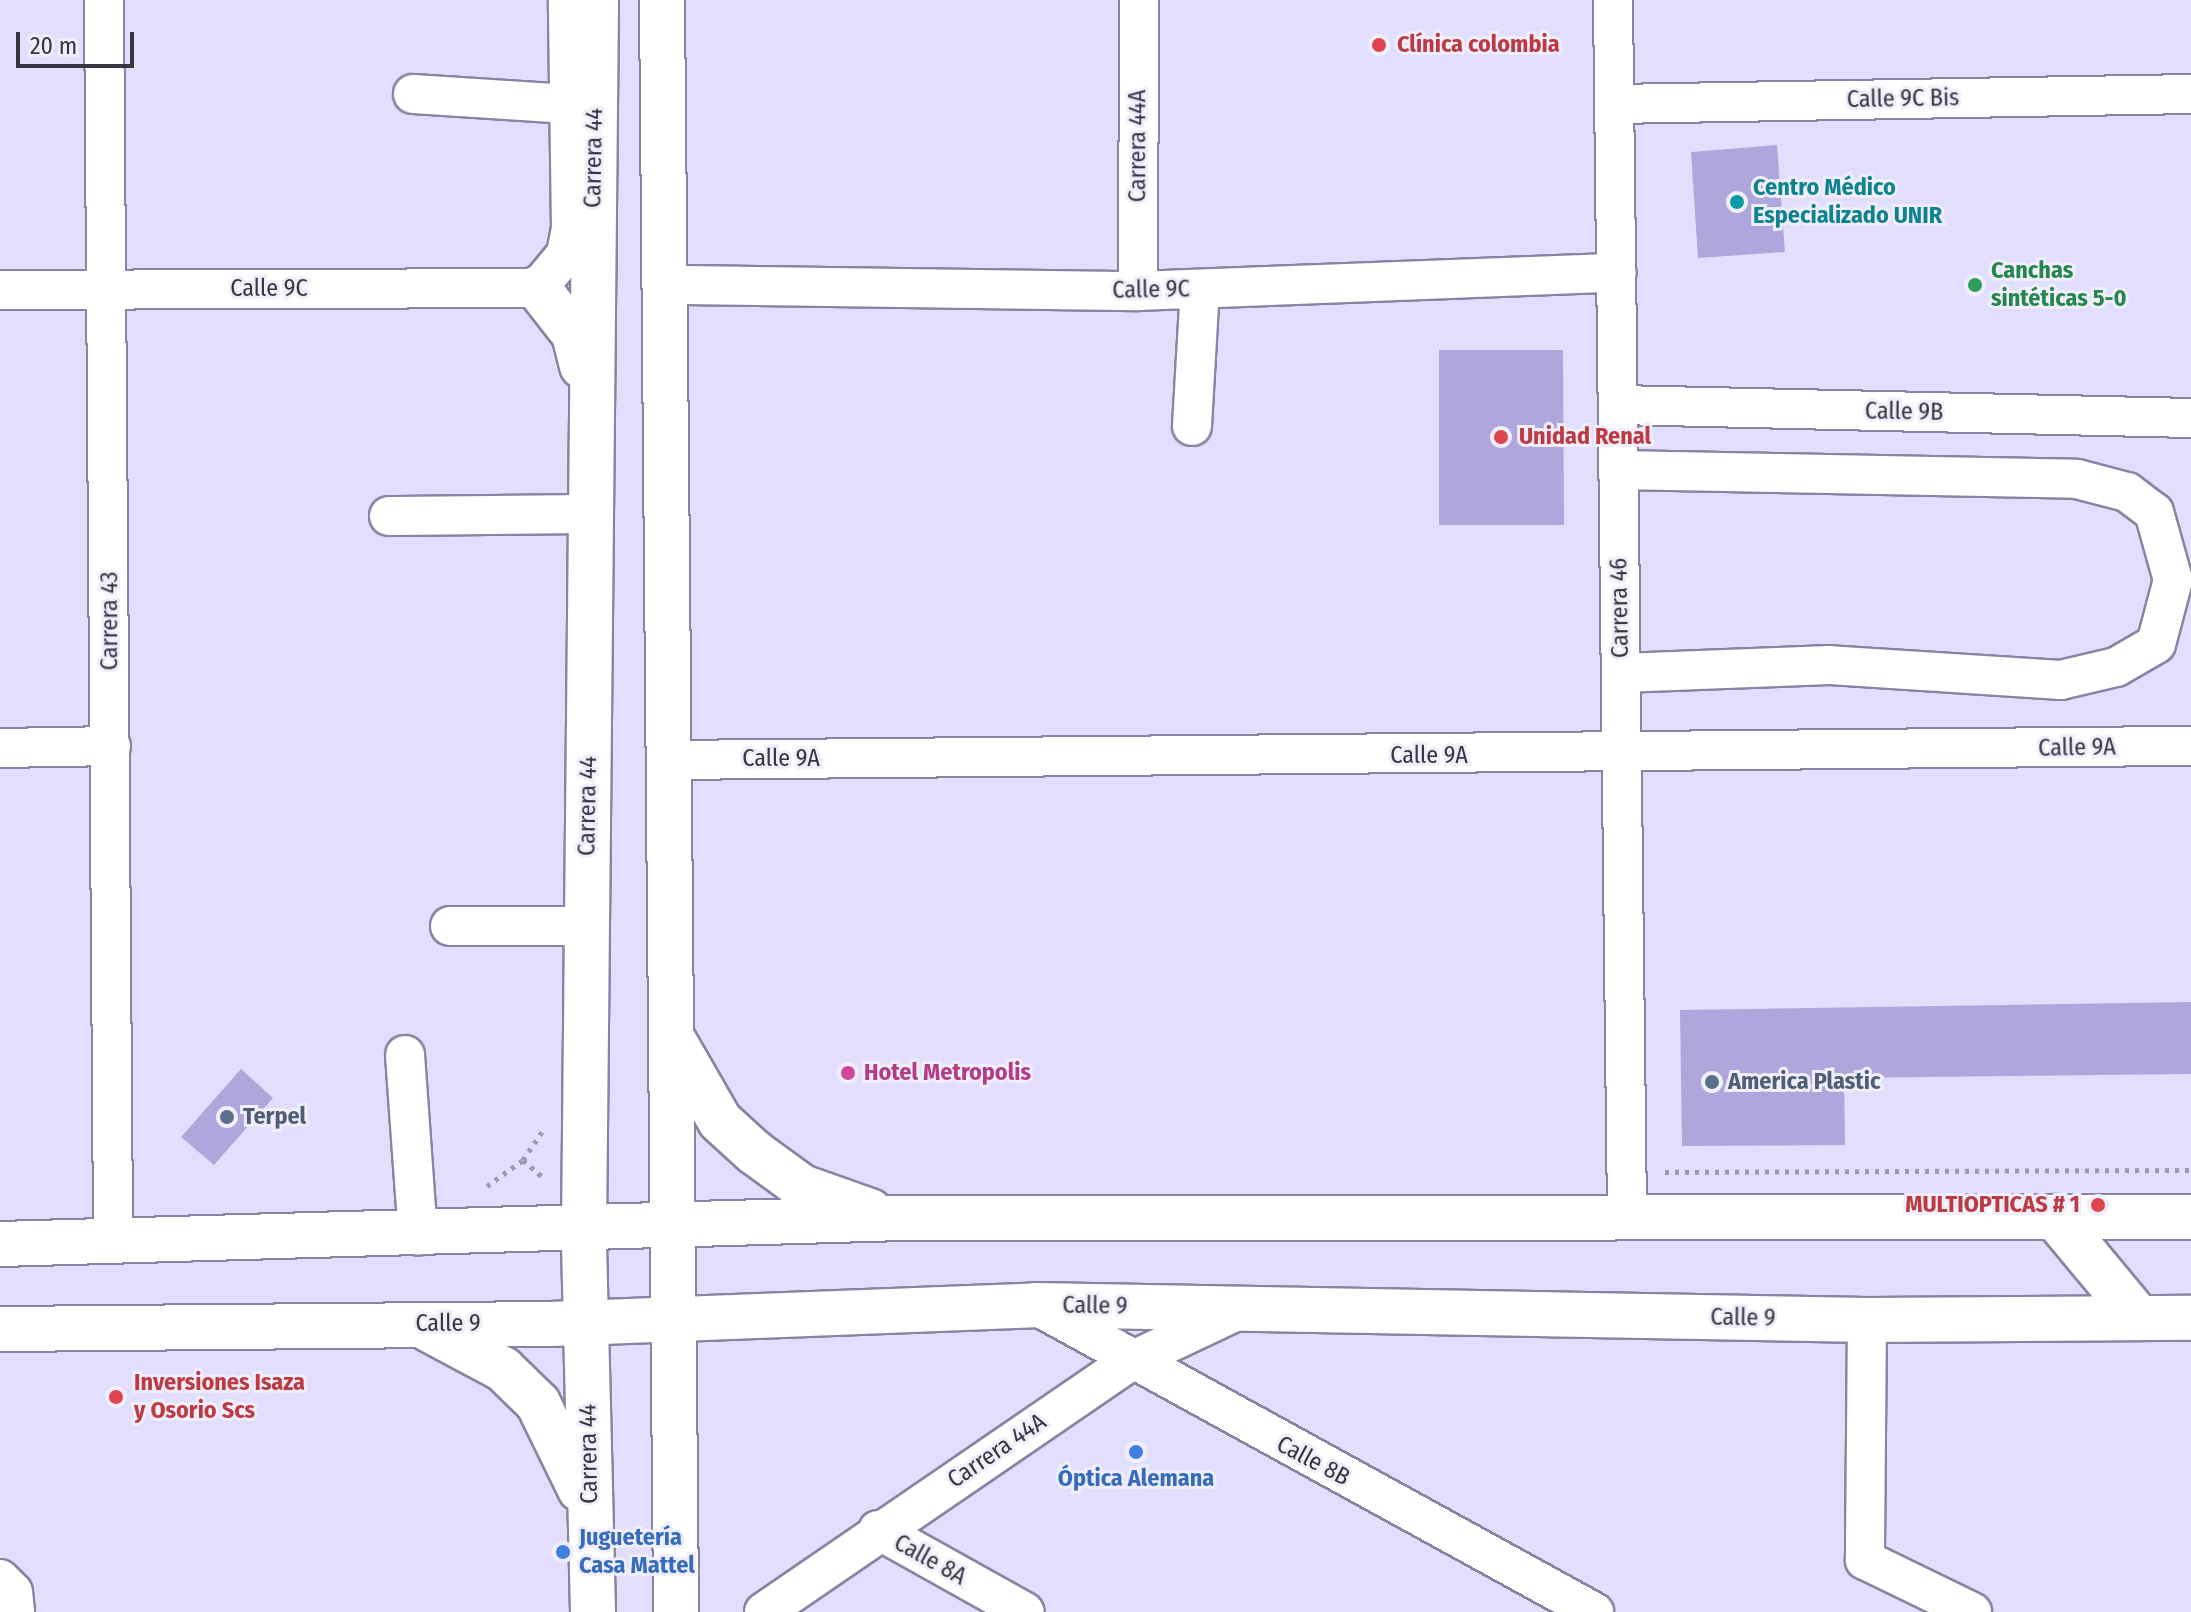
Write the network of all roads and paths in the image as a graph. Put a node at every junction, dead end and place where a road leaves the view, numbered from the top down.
1 (104, 0) edge
2 (568, 0) edge
3 (596, 0) edge
4 (662, 0) edge
5 (684, 0) edge
6 (1139, 0) edge
7 (1613, 0) edge
8 (413, 94) dead end
9 (2191, 94) edge
10 (569, 104) junction
11 (1614, 104) junction
12 (1617, 273) junction
13 (538, 288) junction
14 (1200, 289) junction
15 (0, 290) edge
16 (107, 290) junction
17 (1138, 291) junction
18 (674, 295) junction
19 (1618, 405) junction
20 (2191, 418) edge
21 (1192, 426) dead end
22 (1619, 470) junction
23 (592, 507) junction
24 (389, 516) dead end
25 (1621, 673) junction
26 (111, 746) junction
27 (2191, 746) edge
28 (0, 748) edge
29 (1621, 755) junction
30 (666, 760) junction
31 (450, 926) dead end
32 (587, 926) junction
33 (669, 1029) junction
34 (405, 1055) dead end
35 (548, 1116) dead end
36 (523, 1160) junction
37 (551, 1183) dead end
38 (482, 1188) dead end
39 (1627, 1217) junction
40 (2055, 1217) junction
41 (2191, 1217) edge
42 (904, 1218) junction
43 (669, 1229) junction
44 (584, 1232) junction
45 (418, 1236) junction
46 (113, 1242) junction
47 (0, 1244) edge
48 (1035, 1305) junction
49 (1241, 1309) junction
50 (671, 1318) junction
51 (2139, 1318) junction
52 (2191, 1318) edge
53 (1867, 1320) junction
54 (587, 1322) junction
55 (414, 1324) junction
56 (0, 1329) edge
57 (1129, 1362) junction
58 (878, 1530) junction
59 (591, 1540) junction
60 (0, 1579) edge
61 (15, 1612) edge
62 (593, 1612) edge
63 (676, 1612) edge
64 (764, 1612) edge
65 (1025, 1612) edge
66 (1594, 1612) edge
67 (1972, 1612) edge

1 - 16 street, Carrera 43
2 - 10 street, Carrera 44
3 - 23 main road, Carrera 44
4 - 18 main road
5 - 18 main road
6 - 17 street, Carrera 44A
7 - 11 street, Carrera 46
8 - 10 street
9 - 11 street, Calle 9C Bis
10 - 13 street, Carrera 44
11 - 12 street, Carrera 46
12 - 14 street, Calle 9C
12 - 19 street, Carrera 46
13 - 16 street, Calle 9C
13 - 23 main road
14 - 17 street, Calle 9C
14 - 21 street
15 - 16 street, Calle 9C
16 - 26 street, Carrera 43
17 - 18 street, Calle 9C
18 - 30 main road
19 - 20 street, Calle 9B
19 - 22 street, Carrera 46
22 - 25 street, Carrera 46
22 - 25 street
23 - 24 street
23 - 32 main road, Carrera 44
25 - 29 street, Carrera 46
26 - 28 street
26 - 46 street, Carrera 43
27 - 29 street, Calle 9A
29 - 30 street, Calle 9A
29 - 39 street, Carrera 46
30 - 33 main road
31 - 32 street
32 - 44 main road, Carrera 44
33 - 42 main road
33 - 43 main road
34 - 45 street
35 - 36 path
36 - 37 path
36 - 38 path
39 - 40 main road
39 - 42 main road
40 - 41 main road
40 - 51 main road
42 - 43 main road
43 - 44 main road
43 - 50 main road
44 - 45 main road
44 - 54 main road, Carrera 44
45 - 46 main road
46 - 47 main road
48 - 49 main road, Calle 9
48 - 50 main road, Calle 9
48 - 57 street, Calle 8B
49 - 53 main road, Calle 9
49 - 57 street, Carrera 44A
50 - 54 main road, Calle 9
50 - 63 main road
51 - 52 main road, Calle 9
51 - 53 main road, Calle 9
53 - 67 street
54 - 55 main road, Calle 9
54 - 59 main road, Carrera 44
55 - 56 main road, Calle 9
55 - 59 main road
57 - 58 street, Carrera 44A
57 - 66 street, Calle 8B
58 - 64 street, Carrera 44A
58 - 65 street, Calle 8A
59 - 62 main road, Carrera 44
60 - 61 street

